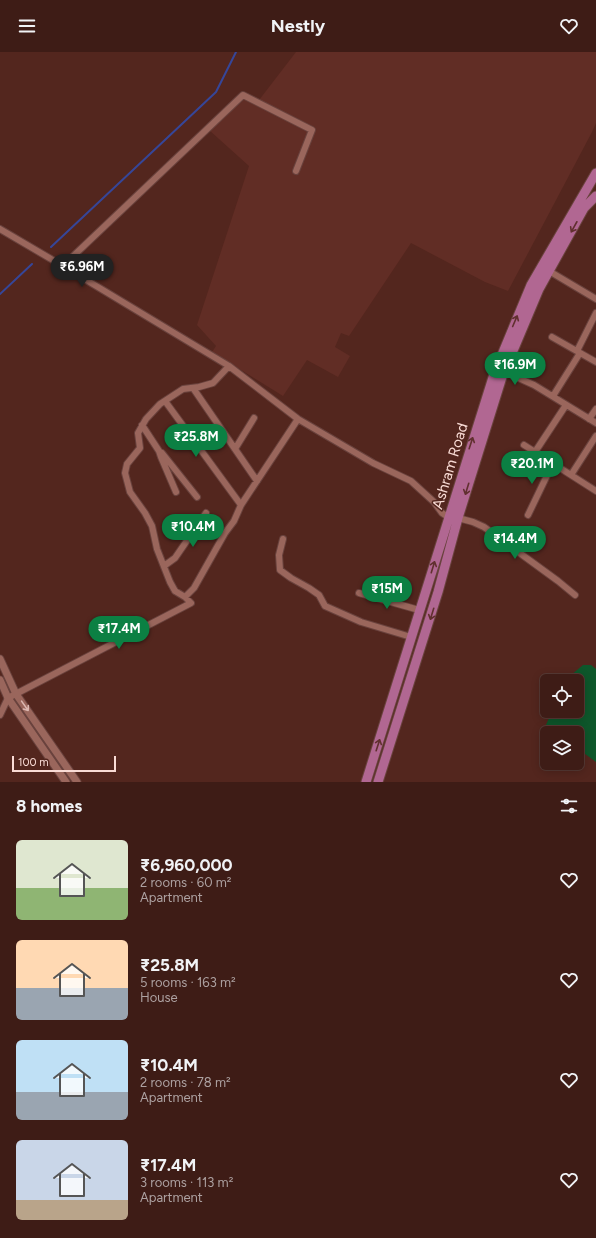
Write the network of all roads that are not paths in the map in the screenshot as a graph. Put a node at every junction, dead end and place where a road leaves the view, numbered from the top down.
1 (296, 171) dead end
2 (596, 173) edge
3 (596, 196) edge
4 (0, 229) edge
5 (68, 268) junction
6 (549, 271) junction
7 (596, 299) edge
8 (596, 313) edge
9 (590, 327) junction
10 (596, 330) edge
11 (552, 337) dead end
12 (579, 352) junction
13 (595, 359) edge
14 (229, 366) junction
15 (500, 370) junction
16 (193, 388) junction
17 (552, 396) junction
18 (165, 401) junction
19 (566, 405) junction
20 (596, 409) edge
21 (254, 418) dead end
22 (298, 419) junction
23 (589, 419) junction
24 (596, 423) edge
25 (142, 425) junction
26 (596, 436) edge
27 (524, 445) dead end
28 (235, 449) junction
29 (159, 451) junction
30 (535, 452) junction
31 (552, 463) junction
32 (571, 475) junction
33 (257, 481) junction
34 (596, 491) edge
35 (176, 492) dead end
36 (196, 497) dead end
37 (241, 505) junction
38 (206, 513) dead end
39 (528, 515) dead end
40 (448, 517) junction
41 (458, 518) junction
42 (283, 539) dead end
43 (164, 566) junction
44 (359, 592) dead end
45 (575, 596) dead end
46 (185, 598) junction
47 (419, 610) junction
48 (411, 637) junction
49 (0, 659) edge
50 (0, 680) edge
51 (16, 694) junction
52 (8, 698) junction
53 (0, 715) edge
54 (66, 782) edge
55 (77, 782) edge
56 (366, 782) edge
57 (378, 782) edge

1 - 5 street
15 -> 2 main road, Ashram Road
3 -> 6 main road, Ashram Road
4 - 5 street
5 - 14 street
6 - 7 street
6 - 15 main road, Ashram Road
8 - 9 street
9 - 10 street
9 - 12 street
11 - 12 street
12 - 13 street
12 - 17 street
14 - 16 street
14 - 22 street
15 - 17 street
40 -> 15 main road, Ashram Road
15 -> 41 main road, Ashram Road
16 - 18 street
16 - 28 street
17 - 19 street
18 - 25 street
18 - 37 street
19 - 23 street
19 - 30 street
20 - 23 street
21 - 28 street
22 - 33 street
22 - 40 street
23 - 24 street
25 - 29 street
25 - 43 street
26 - 32 street
27 - 30 street
28 - 33 street
29 - 35 street
29 - 36 street
30 - 31 street
31 - 32 street
31 - 39 street
32 - 34 street
33 - 37 street
37 - 46 street
38 - 43 street
47 -> 40 main road, Ashram Road
41 - 45 street
41 -> 57 main road, Ashram Road
42 - 48 street
43 - 46 street
44 - 47 street
46 - 51 street
47 - 48 main road, Ashram Road
56 -> 48 main road, Ashram Road
49 - 51 street
50 - 52 street
51 - 52 street
51 -> 55 street
52 - 53 street
52 - 54 street

